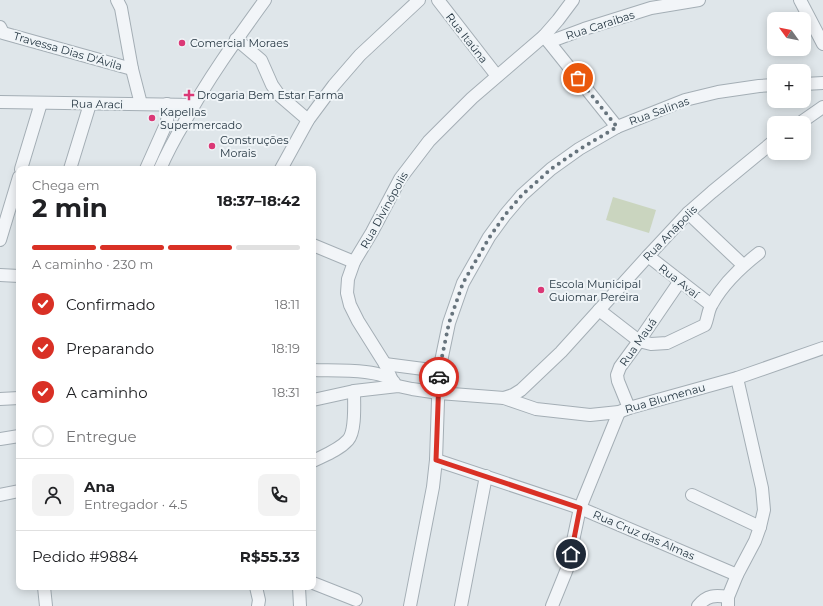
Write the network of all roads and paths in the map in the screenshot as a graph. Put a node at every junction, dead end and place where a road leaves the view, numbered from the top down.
1 (117, 0) edge
2 (265, 0) edge
3 (420, 0) edge
4 (438, 0) edge
5 (573, 0) edge
6 (699, 0) edge
7 (800, 0) edge
8 (1, 30) edge
9 (236, 39) junction
10 (546, 39) junction
11 (823, 44) edge
12 (132, 69) junction
13 (497, 76) junction
14 (823, 83) edge
15 (811, 84) edge
16 (767, 85) edge
17 (0, 102) edge
18 (41, 103) junction
19 (90, 104) junction
20 (141, 104) junction
21 (167, 104) junction
22 (193, 105) junction
23 (823, 108) edge
24 (811, 116) edge
25 (308, 120) junction
26 (617, 127) junction
27 (767, 147) edge
28 (22, 166) edge
29 (71, 166) edge
30 (147, 166) edge
31 (161, 166) edge
32 (283, 166) edge
33 (16, 186) edge
34 (688, 213) junction
35 (1, 233) edge
36 (316, 246) edge
37 (759, 253) dead end
38 (648, 256) junction
39 (354, 262) junction
40 (744, 265) junction
41 (0, 275) edge
42 (16, 276) edge
43 (680, 281) junction
44 (711, 305) junction
45 (599, 310) junction
46 (639, 341) junction
47 (823, 348) edge
48 (385, 364) junction
49 (316, 370) edge
50 (439, 371) junction
51 (737, 378) junction
52 (394, 382) junction
53 (354, 391) junction
54 (439, 393) junction
55 (16, 398) edge
56 (504, 398) junction
57 (0, 399) edge
58 (316, 399) edge
59 (624, 410) junction
60 (16, 436) edge
61 (0, 439) edge
62 (316, 460) edge
63 (436, 460) junction
64 (486, 476) junction
65 (16, 492) edge
66 (0, 495) edge
67 (692, 495) dead end
68 (580, 508) junction
69 (760, 528) junction
70 (737, 575) junction
71 (316, 583) edge
72 (44, 590) edge
73 (257, 590) edge
74 (299, 590) edge
75 (356, 600) dead end
76 (728, 602) edge
77 (46, 606) edge
78 (258, 606) edge
79 (300, 606) edge
80 (410, 606) edge
81 (461, 606) edge
82 (552, 606) edge
83 (698, 606) edge

1 - 12 street
2 - 9 street
3 - 25 street
4 - 13 street, Rua Itaúna
5 - 10 street, Rua Divinópolis
6 - 10 street, Rua Caraibas
7 - 11 street
8 - 12 street, Travessa Dias D'Ávila
9 - 22 street
9 - 25 street
10 - 13 street, Rua Divinópolis
10 - 26 street
12 - 20 street
13 - 39 street, Rua Divinópolis
14 - 15 street
16 - 26 street, Rua Salinas
17 - 18 street, Rua Araci
18 - 19 street, Rua Araci
18 - 28 street
19 - 20 street, Rua Araci
19 - 29 street
20 - 21 street, Rua Araci
21 - 22 street, Rua Araci
21 - 30 street
22 - 31 street
23 - 24 street
25 - 32 street
26 - 50 street, Rua Salinas
27 - 34 street, Rua Anápolis
33 - 35 street
34 - 38 street, Rua Anápolis
34 - 40 street
36 - 39 street
37 - 40 street
38 - 43 street, Rua Avaí
38 - 45 street, Rua Anápolis
39 - 48 street, Rua Divinópolis
40 - 44 street
41 - 42 street
43 - 44 street, Rua Avaí
43 - 46 street, Rua Mauá
44 - 46 street
45 - 46 street
45 - 56 street, Rua Anápolis
46 - 59 street, Rua Mauá
47 - 51 street, Rua Blumenau
48 - 50 street
48 - 52 street, Rua Divinópolis
49 - 52 street
50 - 54 street, Rua Salinas
51 - 59 street, Rua Blumenau
51 - 69 street
52 - 53 street
52 - 54 street, Rua Blumenau
53 - 58 street
53 - 62 street
54 - 56 street, Rua Blumenau
54 - 63 street, Rua Salinas
55 - 57 street
56 - 59 street, Rua Blumenau
59 - 68 street
60 - 61 street
63 - 64 street, Rua Cruz das Almas
63 - 80 street, Rua Salinas
64 - 68 street, Rua Cruz das Almas
64 - 81 street
65 - 66 street
67 - 69 street
68 - 70 street, Rua Cruz das Almas
68 - 82 street
69 - 70 street
70 - 76 street
71 - 75 street
72 - 77 street
73 - 78 street
74 - 79 street
76 - 83 street

